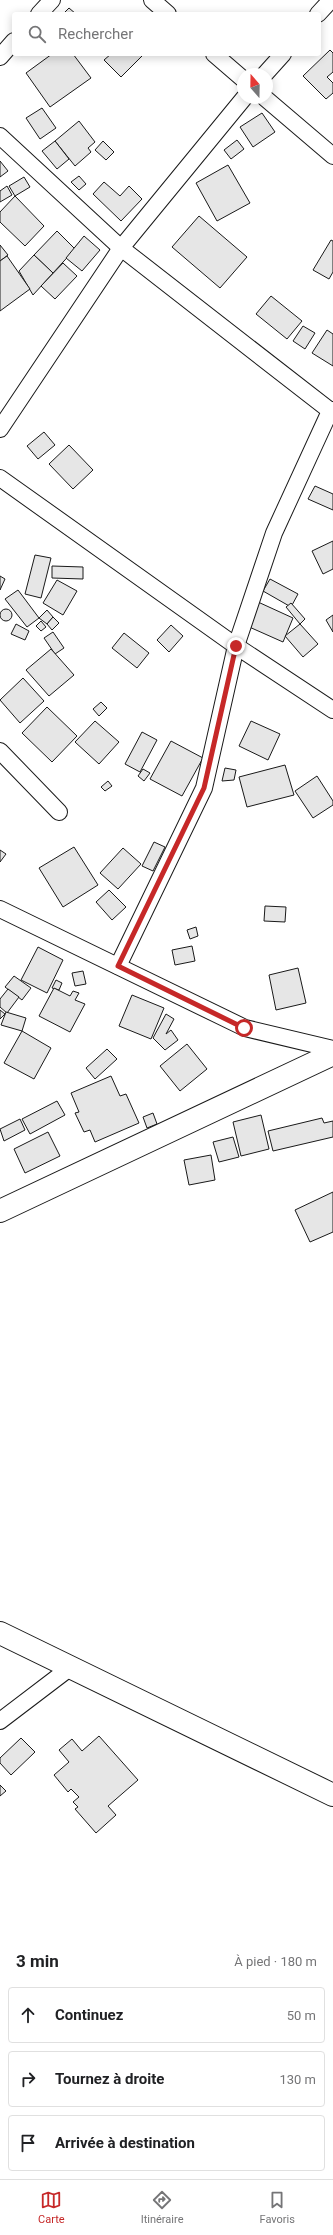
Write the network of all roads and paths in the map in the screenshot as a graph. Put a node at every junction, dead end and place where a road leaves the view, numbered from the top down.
1 (52, 0) edge
2 (152, 0) edge
3 (331, 0) edge
4 (41, 12) edge
5 (166, 12) edge
6 (320, 12) edge
7 (12, 43) edge
8 (216, 56) edge
9 (281, 56) edge
10 (0, 57) edge
11 (270, 68) edge
12 (237, 74) edge
13 (239, 104) edge
14 (272, 104) edge
15 (0, 136) edge
16 (333, 156) edge
17 (121, 248) junction
18 (332, 411) edge
19 (0, 429) edge
20 (0, 478) edge
21 (236, 646) junction
22 (333, 710) edge
23 (0, 750) edge
24 (59, 812) dead end
25 (0, 909) edge
26 (118, 966) junction
27 (333, 1049) edge
28 (333, 1054) edge
29 (0, 1211) edge
30 (0, 1633) edge
31 (71, 1667) junction
32 (0, 1721) edge
33 (333, 1795) edge

1 - 4 street
2 - 5 street
3 - 6 street
7 - 10 street
8 - 12 street
9 - 11 street
13 - 17 street
14 - 16 street
15 - 17 street
17 - 18 street
17 - 19 street
18 - 21 street
20 - 21 street
21 - 22 street
21 - 26 street
23 - 24 street
25 - 26 street
26 - 27 street
28 - 29 main road
30 - 31 main road
31 - 32 street
31 - 33 main road

